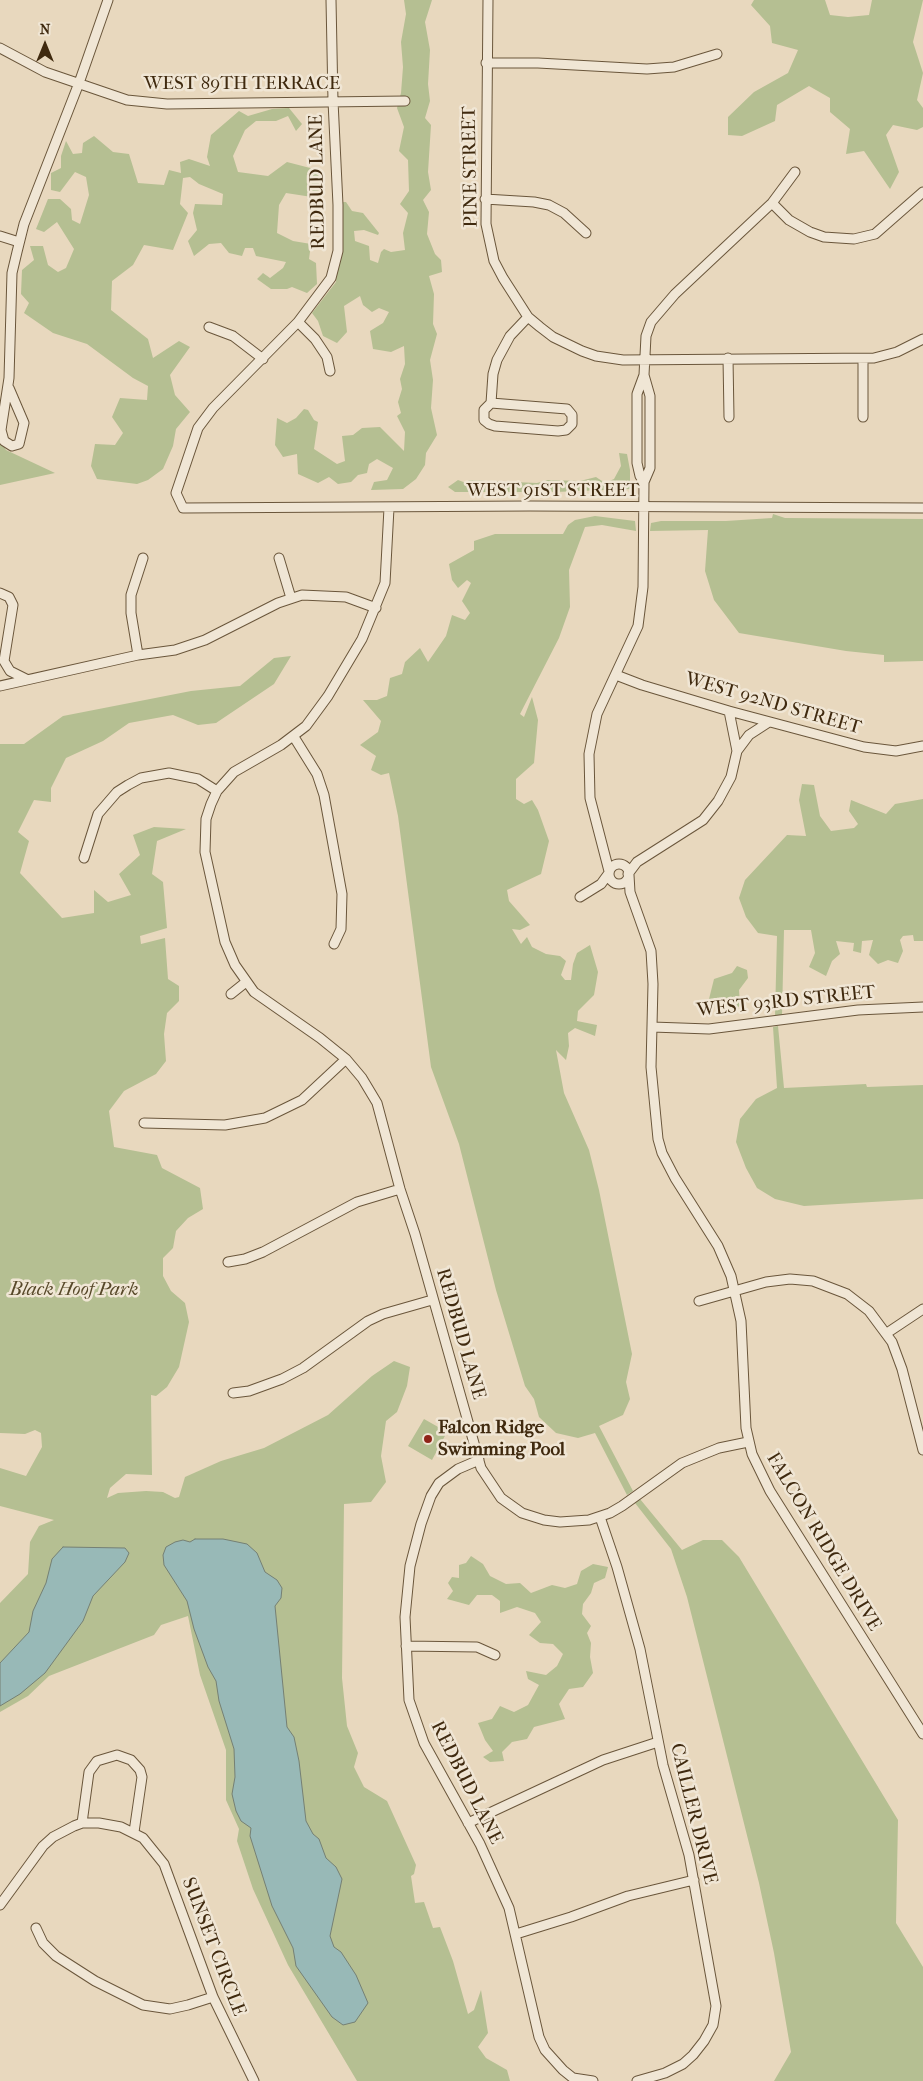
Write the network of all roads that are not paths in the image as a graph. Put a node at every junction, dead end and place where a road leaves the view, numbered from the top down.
1 (108, 0) edge
2 (331, 0) edge
3 (488, 0) edge
4 (0, 48) edge
5 (717, 54) dead end
6 (486, 63) junction
7 (80, 83) junction
8 (333, 101) junction
9 (405, 101) dead end
10 (795, 172) dead end
11 (923, 192) edge
12 (485, 199) junction
13 (772, 203) junction
14 (586, 233) dead end
15 (0, 236) edge
16 (19, 242) junction
17 (528, 317) junction
18 (298, 322) junction
19 (210, 327) dead end
20 (923, 339) edge
21 (728, 358) junction
22 (262, 359) junction
23 (644, 359) junction
24 (863, 359) junction
25 (330, 371) dead end
26 (5, 378) edge
27 (8, 388) junction
28 (491, 402) junction
29 (729, 417) dead end
30 (864, 417) dead end
31 (644, 507) junction
32 (183, 508) joint
33 (389, 508) junction
34 (923, 508) edge
35 (143, 558) dead end
36 (279, 558) dead end
37 (0, 593) edge
38 (291, 598) junction
39 (376, 608) junction
40 (138, 655) junction
41 (616, 675) junction
42 (26, 679) junction
43 (0, 686) edge
44 (729, 711) junction
45 (769, 722) junction
46 (294, 737) junction
47 (923, 746) edge
48 (737, 751) junction
49 (217, 791) junction
50 (605, 849) junction
51 (84, 858) dead end
52 (637, 862) junction
53 (620, 864) junction
54 (609, 872) junction
55 (628, 874) junction
56 (615, 883) junction
57 (601, 884) junction
58 (630, 892) junction
59 (580, 897) dead end
60 (334, 944) dead end
61 (246, 982) junction
62 (231, 994) dead end
63 (923, 1007) edge
64 (652, 1027) junction
65 (346, 1059) junction
66 (144, 1123) dead end
67 (400, 1189) junction
68 (228, 1262) dead end
69 (735, 1292) junction
70 (432, 1300) junction
71 (699, 1301) dead end
72 (923, 1309) edge
73 (887, 1333) junction
74 (233, 1393) dead end
75 (748, 1442) junction
76 (923, 1450) edge
77 (479, 1460) junction
78 (600, 1517) junction
79 (406, 1646) junction
80 (495, 1655) dead end
81 (923, 1734) edge
82 (658, 1742) junction
83 (468, 1822) junction
84 (82, 1823) junction
85 (134, 1832) junction
86 (694, 1880) junction
87 (0, 1905) edge
88 (36, 1928) dead end
89 (516, 1934) junction
90 (213, 1997) junction
91 (573, 2080) edge
92 (254, 2081) edge
93 (593, 2081) edge
94 (637, 2081) edge

1 - 7 street
2 - 8 street, REDBUD LANE
3 - 6 street, PINE STREET
4 - 7 street, WEST 89TH TERRACE
5 - 6 street
6 - 12 street, PINE STREET
7 - 8 street, WEST 89TH TERRACE
7 - 16 street
8 - 9 street, WEST 89TH TERRACE
8 - 18 street, REDBUD LANE
10 - 13 street
11 - 13 street
12 - 14 street
12 - 17 street, PINE STREET
13 - 23 street
15 - 16 street
16 - 26 street
17 - 23 street, PINE STREET
17 - 28 street
18 - 22 street, REDBUD LANE
18 - 25 street
19 - 22 street
20 - 24 street, PINE STREET
21 - 23 street, PINE STREET
21 - 24 street, PINE STREET
21 - 29 street
22 - 32 street, REDBUD LANE
23 - 31 street
24 - 30 street
26 - 27 street
27 - 27 street
28 - 28 street
31 - 33 street, WEST 91ST STREET
31 - 34 street, WEST 91ST STREET
31 - 41 street
32 - 33 street, WEST 91ST STREET
33 - 39 street, REDBUD LANE
35 - 40 street
36 - 38 street
37 - 42 street
38 - 39 street
38 - 40 street
39 - 46 street, REDBUD LANE
40 - 42 street
41 - 44 street, WEST 92ND STREET
41 - 50 street
42 - 43 street
44 - 45 street, WEST 92ND STREET
44 - 48 street
45 - 47 street, WEST 92ND STREET
45 - 48 street
46 - 49 street, REDBUD LANE
46 - 60 street
48 - 52 street
49 - 51 street
49 - 61 street, REDBUD LANE
50 - 53 street
50 - 54 street
52 - 53 street
52 - 55 street
53 - 54 street
53 - 55 street
54 - 56 street
54 - 57 street
55 - 56 street
55 - 58 street, FALCON RIDGE DRIVE
56 - 57 street
56 - 58 street
57 - 59 street
58 - 64 street, FALCON RIDGE DRIVE
61 - 62 street
61 - 65 street, REDBUD LANE
63 - 64 street, WEST 93RD STREET
64 - 69 street, FALCON RIDGE DRIVE
65 - 66 street
65 - 67 street, REDBUD LANE
67 - 68 street
67 - 70 street, REDBUD LANE
69 - 71 street
69 - 73 street
69 - 75 street, FALCON RIDGE DRIVE
70 - 74 street
70 - 77 street, REDBUD LANE
72 - 73 street
73 - 76 street
75 - 78 street
75 - 81 street, FALCON RIDGE DRIVE
77 - 78 street
77 - 79 street, REDBUD LANE
78 - 82 street, CAILLER DRIVE
79 - 80 street
79 - 83 street, REDBUD LANE
82 - 83 street
82 - 86 street, CAILLER DRIVE
83 - 89 street, REDBUD LANE
84 - 85 street, SUNSET CIRCLE
84 - 85 street
84 - 87 street, SUNSET CIRCLE
85 - 90 street, SUNSET CIRCLE
86 - 89 street
86 - 94 street, CAILLER DRIVE
88 - 90 street
89 - 91 street, REDBUD LANE
90 - 92 street, SUNSET CIRCLE
91 - 93 street

